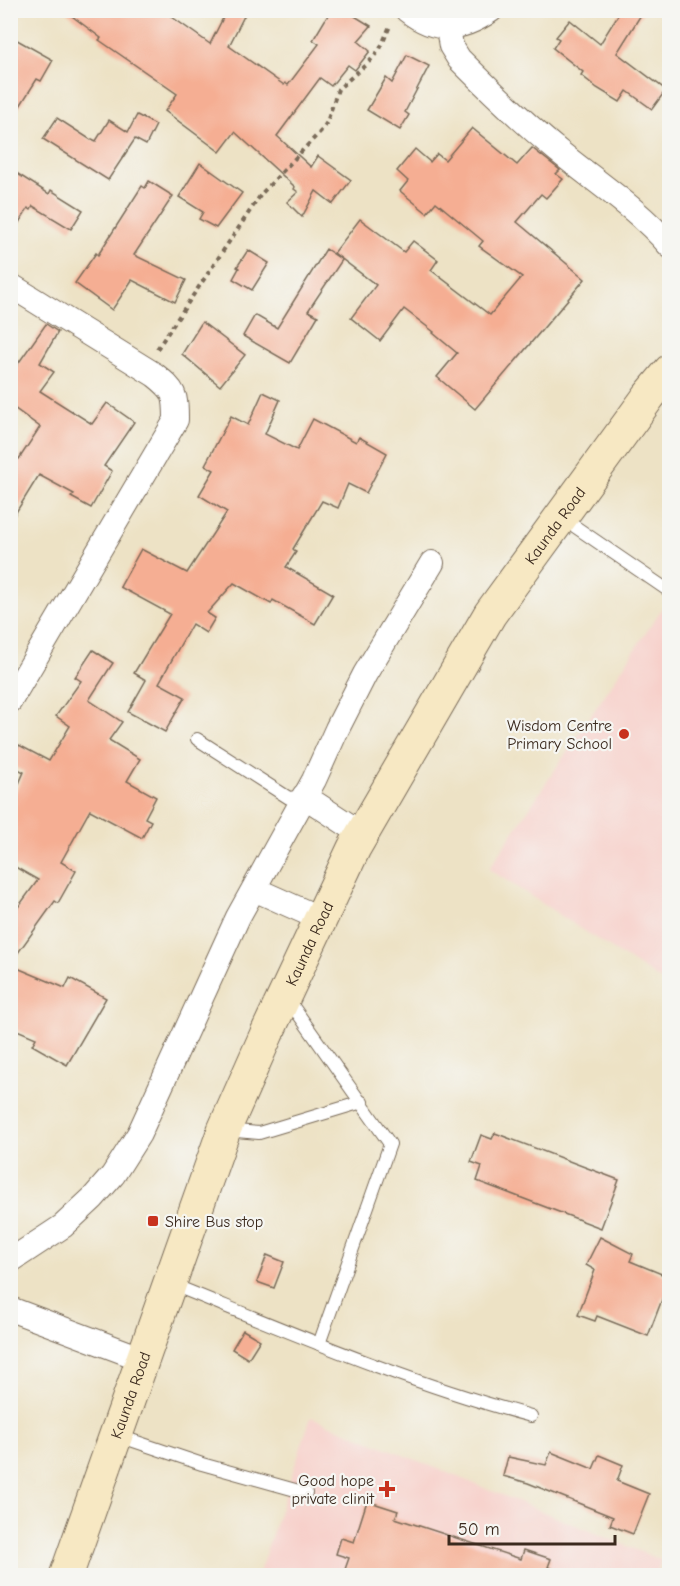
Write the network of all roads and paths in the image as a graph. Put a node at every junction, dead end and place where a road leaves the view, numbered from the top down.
1 (491, 10) edge
2 (399, 15) edge
3 (448, 28) junction
4 (669, 246) edge
5 (10, 285) edge
6 (144, 368) junction
7 (669, 371) edge
8 (561, 517) junction
9 (432, 563) dead end
10 (669, 591) edge
11 (10, 701) edge
12 (197, 739) dead end
13 (304, 796) junction
14 (362, 834) junction
15 (254, 889) junction
16 (321, 919) junction
17 (285, 995) junction
18 (362, 1102) junction
19 (224, 1130) junction
20 (10, 1261) edge
21 (170, 1283) junction
22 (10, 1309) edge
23 (319, 1344) junction
24 (143, 1359) junction
25 (531, 1416) dead end
26 (115, 1435) junction
27 (306, 1493) dead end
28 (66, 1575) edge

1 - 3 street
2 - 3 street
2 - 6 path
3 - 4 street
5 - 6 street
6 - 11 street
7 - 8 main road, Kaunda Road
8 - 10 lane
8 - 14 main road, Kaunda Road
9 - 13 street
12 - 13 lane
13 - 14 street
13 - 15 street
14 - 16 main road, Kaunda Road
15 - 16 street
15 - 20 street
16 - 17 main road, Kaunda Road
17 - 18 lane
17 - 19 main road, Kaunda Road
18 - 19 lane
18 - 23 lane
19 - 21 main road, Kaunda Road
21 - 23 lane
21 - 24 main road, Kaunda Road
22 - 24 street
23 - 25 lane
24 - 26 main road, Kaunda Road
26 - 27 lane
26 - 28 main road, Kaunda Road

